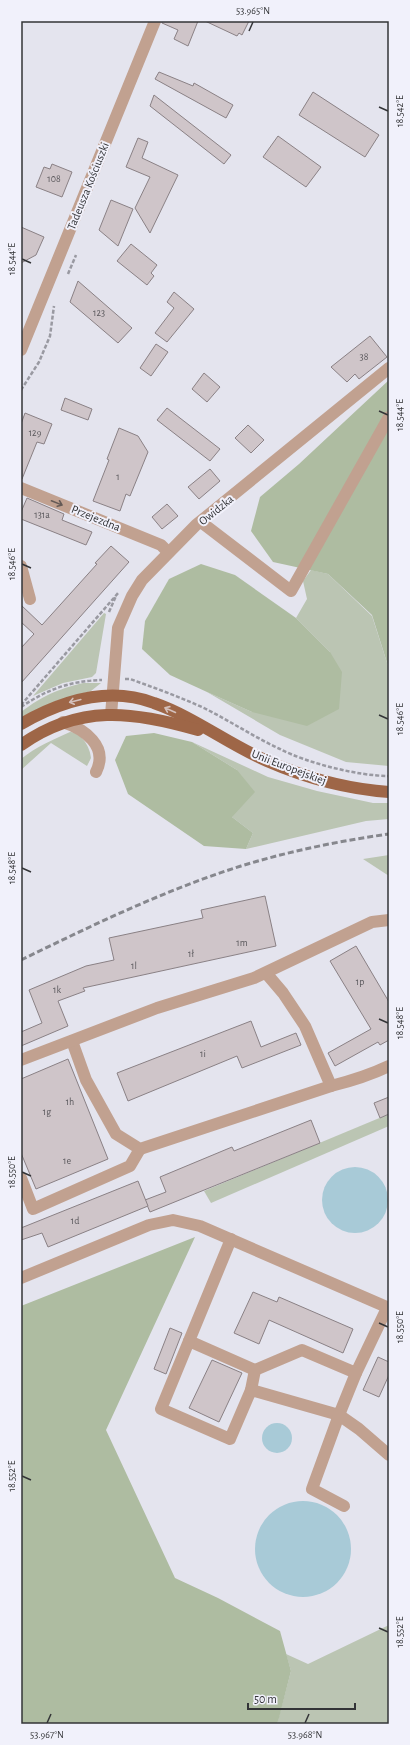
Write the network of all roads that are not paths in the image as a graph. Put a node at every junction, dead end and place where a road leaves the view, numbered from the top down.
1 (155, 21) edge
2 (21, 350) edge
3 (389, 368) edge
4 (389, 417) edge
5 (21, 488) edge
6 (201, 522) junction
7 (168, 552) junction
8 (21, 566) edge
9 (30, 599) dead end
10 (113, 696) junction
11 (111, 715) junction
12 (63, 722) junction
13 (21, 724) edge
14 (216, 735) junction
15 (21, 745) edge
16 (96, 772) dead end
17 (389, 792) edge
18 (389, 920) edge
19 (266, 973) junction
20 (72, 1041) junction
21 (21, 1060) edge
22 (389, 1066) edge
23 (331, 1086) junction
24 (140, 1150) junction
25 (21, 1178) edge
26 (231, 1239) junction
27 (21, 1278) edge
28 (388, 1308) edge
29 (189, 1341) junction
30 (255, 1370) junction
31 (356, 1373) junction
32 (251, 1390) junction
33 (339, 1415) junction
34 (389, 1455) edge
35 (344, 1506) dead end

1 - 2 street, Tadeusza Kościuszki
3 - 6 street, Owidzka
4 - 6 street
5 -> 7 street, Przejezdna
6 - 7 street, Owidzka
7 - 10 street, Owidzka
8 - 9 street
10 - 11 street, Owidzka
10 -> 13 main road
14 -> 10 main road, Unii Europejskiej
11 - 12 main road, Unii Europejskiej
11 - 14 main road, Unii Europejskiej
12 - 15 main road, Unii Europejskiej
12 - 16 street
14 - 17 main road, Unii Europejskiej
18 - 19 street
19 - 20 street
19 - 23 street
20 - 21 street
20 - 24 street
22 - 23 street
23 - 24 street
24 - 25 street
26 - 27 street
26 - 28 street
26 - 29 street
28 - 31 street
29 - 30 street
29 - 32 street
30 - 31 street
30 - 32 street
31 - 33 street
32 - 33 street
33 - 34 street
33 - 35 street

